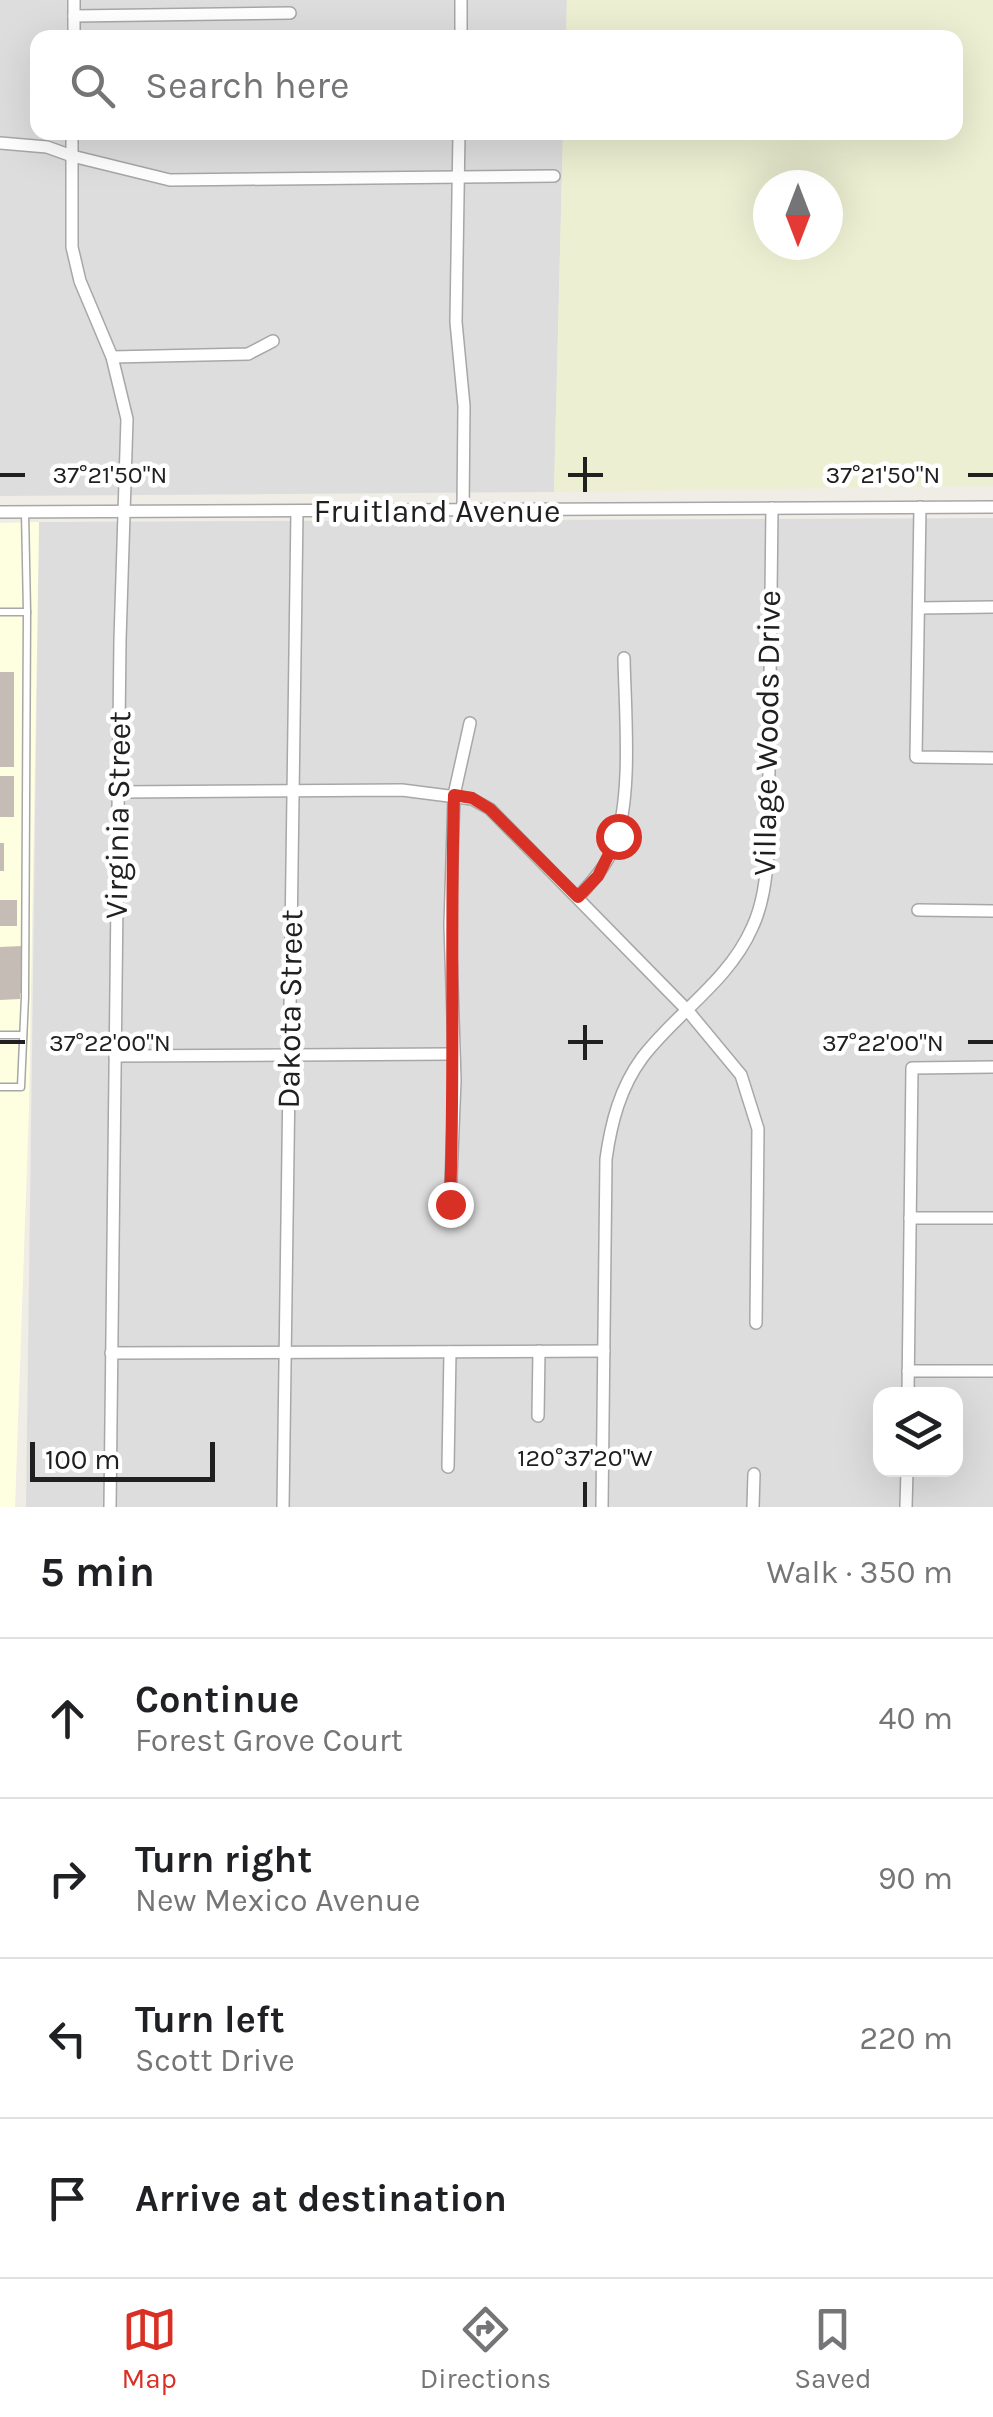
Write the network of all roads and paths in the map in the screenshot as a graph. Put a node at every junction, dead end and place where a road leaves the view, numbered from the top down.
1 (74, 0) edge
2 (461, 0) edge
3 (290, 13) dead end
4 (74, 16) junction
5 (74, 30) edge
6 (461, 30) edge
7 (72, 140) edge
8 (460, 140) edge
9 (0, 142) edge
10 (72, 156) junction
11 (459, 176) junction
12 (554, 176) dead end
13 (273, 341) dead end
14 (112, 357) junction
15 (920, 507) junction
16 (993, 507) edge
17 (772, 508) junction
18 (463, 510) junction
19 (0, 512) edge
20 (25, 512) junction
21 (124, 512) junction
22 (297, 512) junction
23 (918, 608) junction
24 (993, 608) edge
25 (0, 612) edge
26 (26, 612) junction
27 (624, 658) dead end
28 (470, 724) dead end
29 (993, 758) edge
30 (294, 791) junction
31 (119, 792) junction
32 (454, 795) junction
33 (578, 897) junction
34 (918, 910) dead end
35 (993, 910) edge
36 (688, 1011) junction
37 (0, 1035) edge
38 (23, 1035) junction
39 (452, 1054) junction
40 (115, 1056) junction
41 (290, 1056) junction
42 (993, 1068) edge
43 (0, 1086) edge
44 (450, 1204) dead end
45 (910, 1218) junction
46 (993, 1218) edge
47 (756, 1323) dead end
48 (604, 1351) junction
49 (450, 1352) junction
50 (539, 1352) junction
51 (111, 1353) junction
52 (285, 1353) junction
53 (908, 1371) junction
54 (993, 1371) edge
55 (908, 1387) edge
56 (538, 1416) dead end
57 (448, 1467) dead end
58 (754, 1474) dead end
59 (907, 1477) edge
60 (110, 1507) edge
61 (283, 1507) edge
62 (602, 1507) edge
63 (753, 1507) edge
64 (906, 1507) edge

1 - 4 street
2 - 6 street
3 - 4 street
4 - 5 street
7 - 10 street, Virginia Street
8 - 11 street
9 - 10 street
10 - 11 street
10 - 14 street, Virginia Street
11 - 12 street
11 - 18 street
13 - 14 street
14 - 21 street, Virginia Street
15 - 16 street, Fruitland Avenue
15 - 17 street, Fruitland Avenue
15 - 23 street
17 - 18 street, Fruitland Avenue
17 - 36 street, Village Woods Drive
18 - 22 street, Fruitland Avenue
19 - 20 street, Fruitland Avenue
20 - 21 street, Fruitland Avenue
20 - 26 lane
21 - 22 street, Fruitland Avenue
21 - 31 street, Virginia Street
22 - 30 street, Dakota Street
23 - 24 street
23 - 29 street
25 - 26 lane
26 - 38 lane
27 - 33 street
28 - 32 street
30 - 31 street
30 - 32 street
30 - 41 street, Dakota Street
31 - 40 street, Virginia Street
32 - 33 street
32 - 39 street
33 - 36 street
34 - 35 street
36 - 47 street
36 - 48 street, Village Woods Drive
37 - 38 lane
38 - 43 lane
39 - 41 street
39 - 44 street
40 - 41 street
40 - 51 street, Virginia Street
41 - 52 street, Dakota Street
42 - 45 street
45 - 46 street
45 - 53 street
48 - 50 street
48 - 62 street, Village Woods Drive
49 - 50 street
49 - 52 street
49 - 57 street
50 - 56 street
51 - 52 street
51 - 60 street, Virginia Street
52 - 61 street, Dakota Street
53 - 54 street
53 - 55 street
58 - 63 street
59 - 64 street

